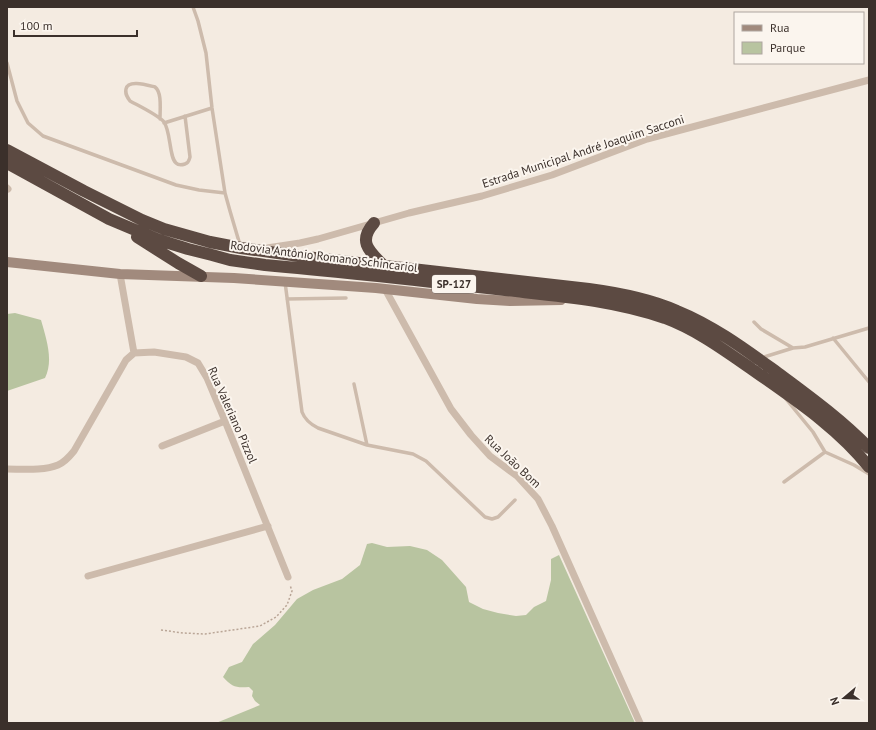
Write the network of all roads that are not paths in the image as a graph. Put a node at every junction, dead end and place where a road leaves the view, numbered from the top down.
1 (193, 7) edge
2 (7, 63) edge
3 (869, 80) edge
4 (212, 108) junction
5 (185, 116) junction
6 (160, 119) junction
7 (164, 123) junction
8 (7, 150) edge
9 (7, 163) edge
10 (225, 193) junction
11 (110, 219) junction
12 (374, 223) junction
13 (241, 248) junction
14 (255, 250) junction
15 (7, 262) edge
16 (384, 266) junction
17 (120, 274) junction
18 (201, 276) junction
19 (285, 281) junction
20 (385, 289) junction
21 (346, 298) dead end
22 (287, 299) junction
23 (587, 300) junction
24 (754, 322) dead end
25 (869, 328) edge
26 (864, 330) junction
27 (869, 334) edge
28 (833, 338) junction
29 (793, 348) junction
30 (134, 353) junction
31 (758, 360) junction
32 (770, 382) junction
33 (869, 382) edge
34 (354, 384) dead end
35 (225, 421) junction
36 (367, 445) junction
37 (162, 446) dead end
38 (869, 448) edge
39 (825, 452) junction
40 (869, 467) edge
41 (7, 469) edge
42 (869, 474) edge
43 (784, 482) dead end
44 (515, 500) dead end
45 (268, 526) junction
46 (88, 576) dead end
47 (288, 577) road end
48 (640, 723) edge

1 - 4 lane
2 - 10 lane
3 - 12 street, Estrada Municipal André Joaquim Sacconi
4 - 5 lane
4 - 10 lane
5 - 7 lane
5 - 7 lane
6 - 6 lane
6 - 7 lane
8 - 13 highway, Rodovia Antônio Romano Schincariol / SP-127
9 - 11 highway, Rodovia Antônio Romano Schincariol / SP-127
10 - 13 lane
11 - 18 highway
11 - 23 highway, Rodovia Antônio Romano Schincariol / SP-127
12 - 14 street, Estrada Municipal André Joaquim Sacconi
12 - 16 highway
13 - 14 highway, Rodovia Antônio Romano Schincariol / SP-127
14 - 16 highway, Rodovia Antônio Romano Schincariol / SP-127
15 - 17 street
16 - 31 highway, Rodovia Antônio Romano Schincariol / SP-127
17 - 18 street
17 - 30 street
18 - 19 street
19 - 20 street
19 - 22 lane
20 - 23 street
20 - 48 street, Rua João Bom
21 - 22 lane
22 - 36 lane
23 - 32 highway, Rodovia Antônio Romano Schincariol / SP-127
24 - 29 lane
25 - 26 lane
26 - 27 lane
26 - 28 lane
28 - 29 lane
28 - 33 lane
29 - 31 lane
30 - 35 street, Rua Valeriano Pizzol
30 - 41 street
31 - 38 highway, Rodovia Antônio Romano Schincariol / SP-127
32 - 39 lane
32 - 40 highway, Rodovia Antônio Romano Schincariol / SP-127
34 - 36 lane
35 - 37 street
35 - 45 street, Rua Valeriano Pizzol
36 - 44 lane
39 - 42 lane
39 - 43 lane
45 - 46 street
45 - 47 street, Rua Valeriano Pizzol

